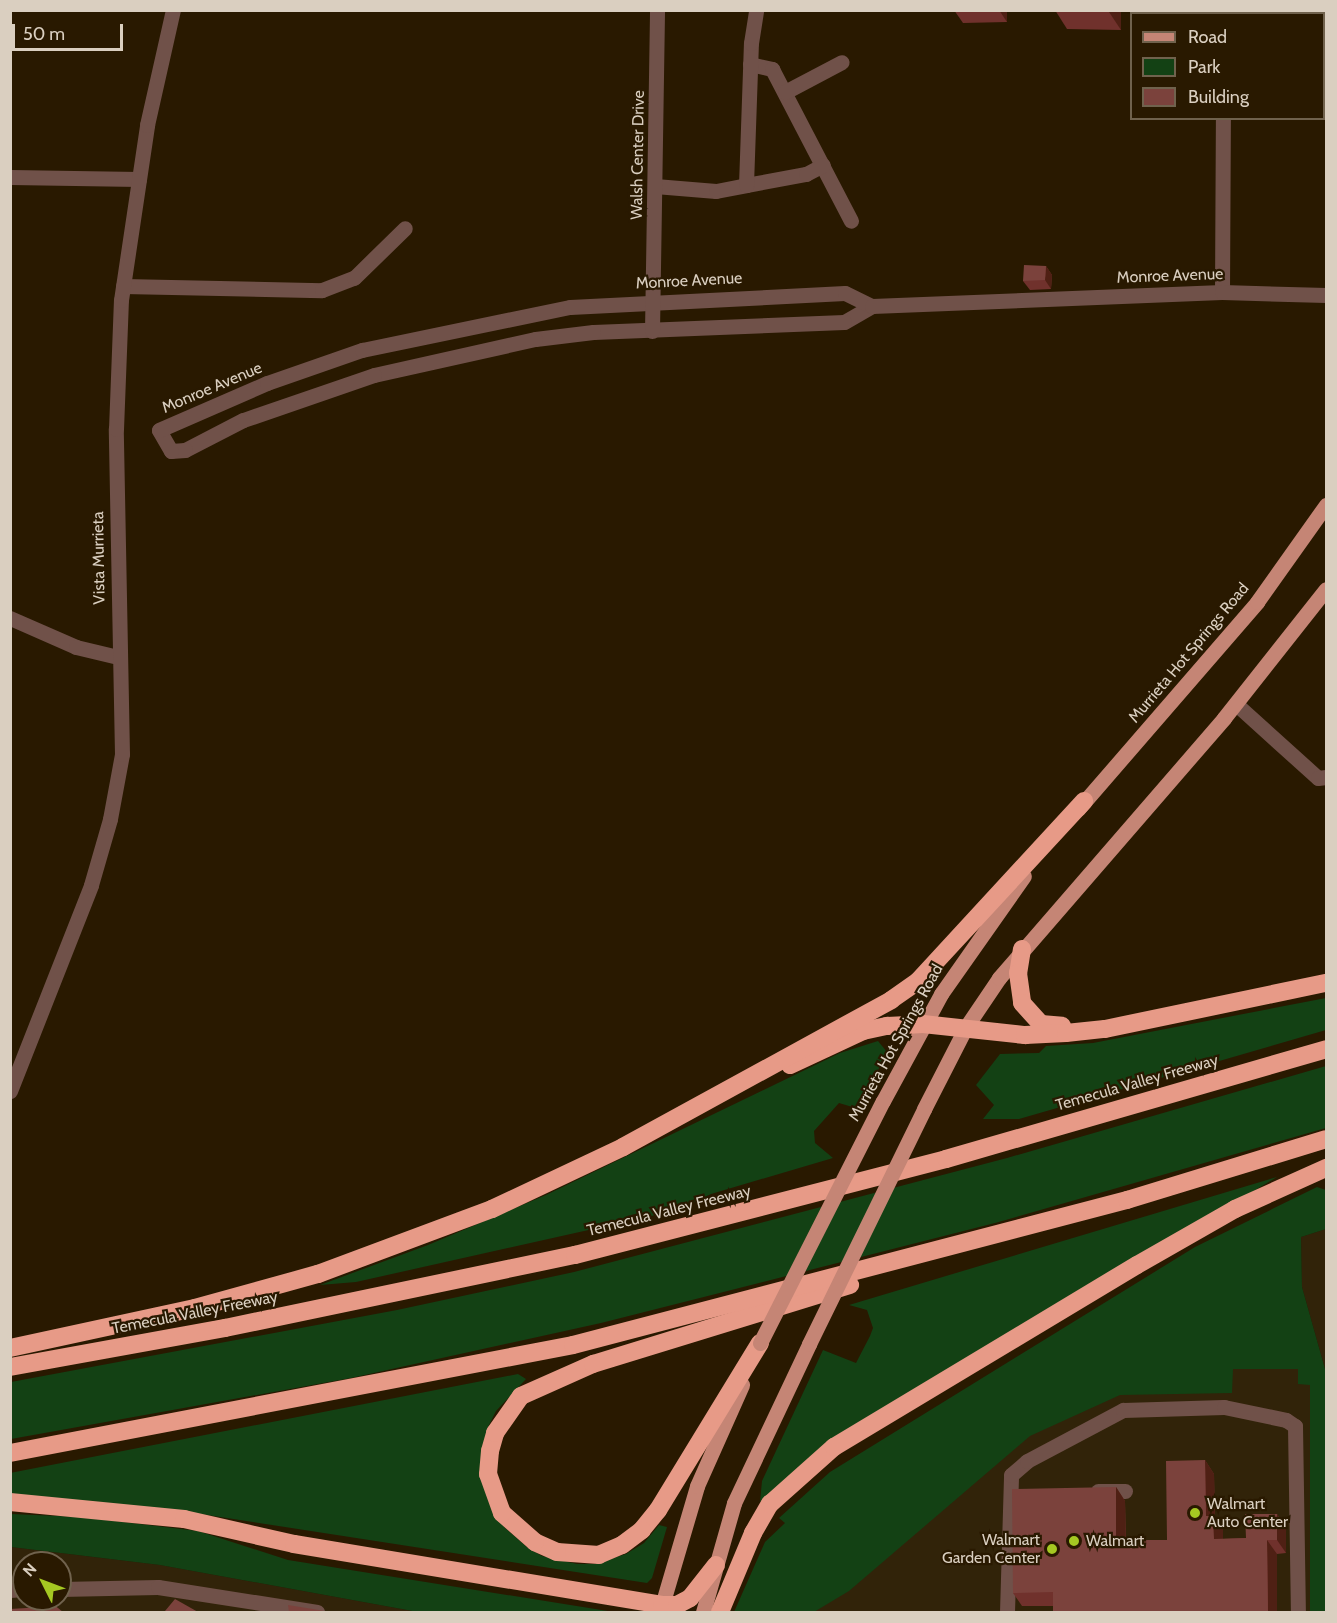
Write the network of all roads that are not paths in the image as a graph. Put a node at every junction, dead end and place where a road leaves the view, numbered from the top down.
1 (173, 10) edge
2 (657, 10) edge
3 (756, 10) edge
4 (842, 62) dead end
5 (750, 64) junction
6 (785, 92) junction
7 (1223, 120) edge
8 (823, 165) junction
9 (10, 177) edge
10 (139, 179) junction
11 (746, 185) junction
12 (655, 186) junction
13 (851, 221) dead end
14 (405, 228) dead end
15 (123, 286) junction
16 (1222, 292) junction
17 (1326, 295) edge
18 (655, 300) junction
19 (872, 306) junction
20 (652, 331) junction
21 (1326, 505) edge
22 (1326, 589) edge
23 (10, 618) edge
24 (118, 657) junction
25 (1236, 704) junction
26 (1326, 777) edge
27 (1084, 801) junction
28 (1022, 949) junction
29 (1326, 983) edge
30 (923, 1024) junction
31 (966, 1027) junction
32 (1105, 1029) junction
33 (1326, 1049) edge
34 (10, 1091) edge
35 (701, 1106) junction
36 (1326, 1140) edge
37 (1326, 1168) edge
38 (1127, 1200) junction
39 (760, 1343) junction
40 (10, 1348) edge
41 (10, 1367) edge
42 (10, 1453) edge
43 (1080, 1491) edge
44 (1125, 1491) dead end
45 (10, 1502) edge
46 (716, 1565) junction
47 (72, 1589) edge
48 (661, 1609) edge
49 (317, 1612) edge
50 (703, 1612) edge
51 (720, 1612) edge
52 (1007, 1612) edge
53 (1298, 1612) edge

1 - 10 street, Vista Murrieta
2 - 12 street, Walsh Center Drive
3 - 5 street
4 - 6 street
5 - 6 street
5 - 11 street
6 - 8 street
7 - 16 street
8 - 11 street
8 - 13 street
9 - 10 street
10 - 15 street, Vista Murrieta
11 - 12 street
12 - 18 street, Walsh Center Drive
14 - 15 street
15 - 24 street, Vista Murrieta
16 - 17 street, Monroe Avenue
16 - 19 street, Monroe Avenue
18 - 19 street, Monroe Avenue
18 - 20 street, Walsh Center Drive
18 - 20 street, Monroe Avenue
19 - 20 street, Monroe Avenue
21 - 27 main road, Murrieta Hot Springs Road
22 - 25 main road
23 - 24 street
24 - 34 street, Vista Murrieta
25 - 26 street
25 - 28 main road
27 - 30 main road, Murrieta Hot Springs Road
27 - 35 highway
28 - 31 main road
28 - 32 highway
29 - 32 highway
30 - 31 highway
30 - 35 highway
30 - 39 main road, Murrieta Hot Springs Road, bridge
31 - 32 highway
31 - 46 main road, bridge
33 - 41 highway, Temecula Valley Freeway
35 - 40 highway
36 - 38 highway
37 - 51 highway
38 - 39 highway
38 - 42 highway
39 - 48 main road, Murrieta Hot Springs Road
43 - 44 street
45 - 48 highway
46 - 48 highway
46 - 50 main road
47 - 49 street
52 - 53 street

